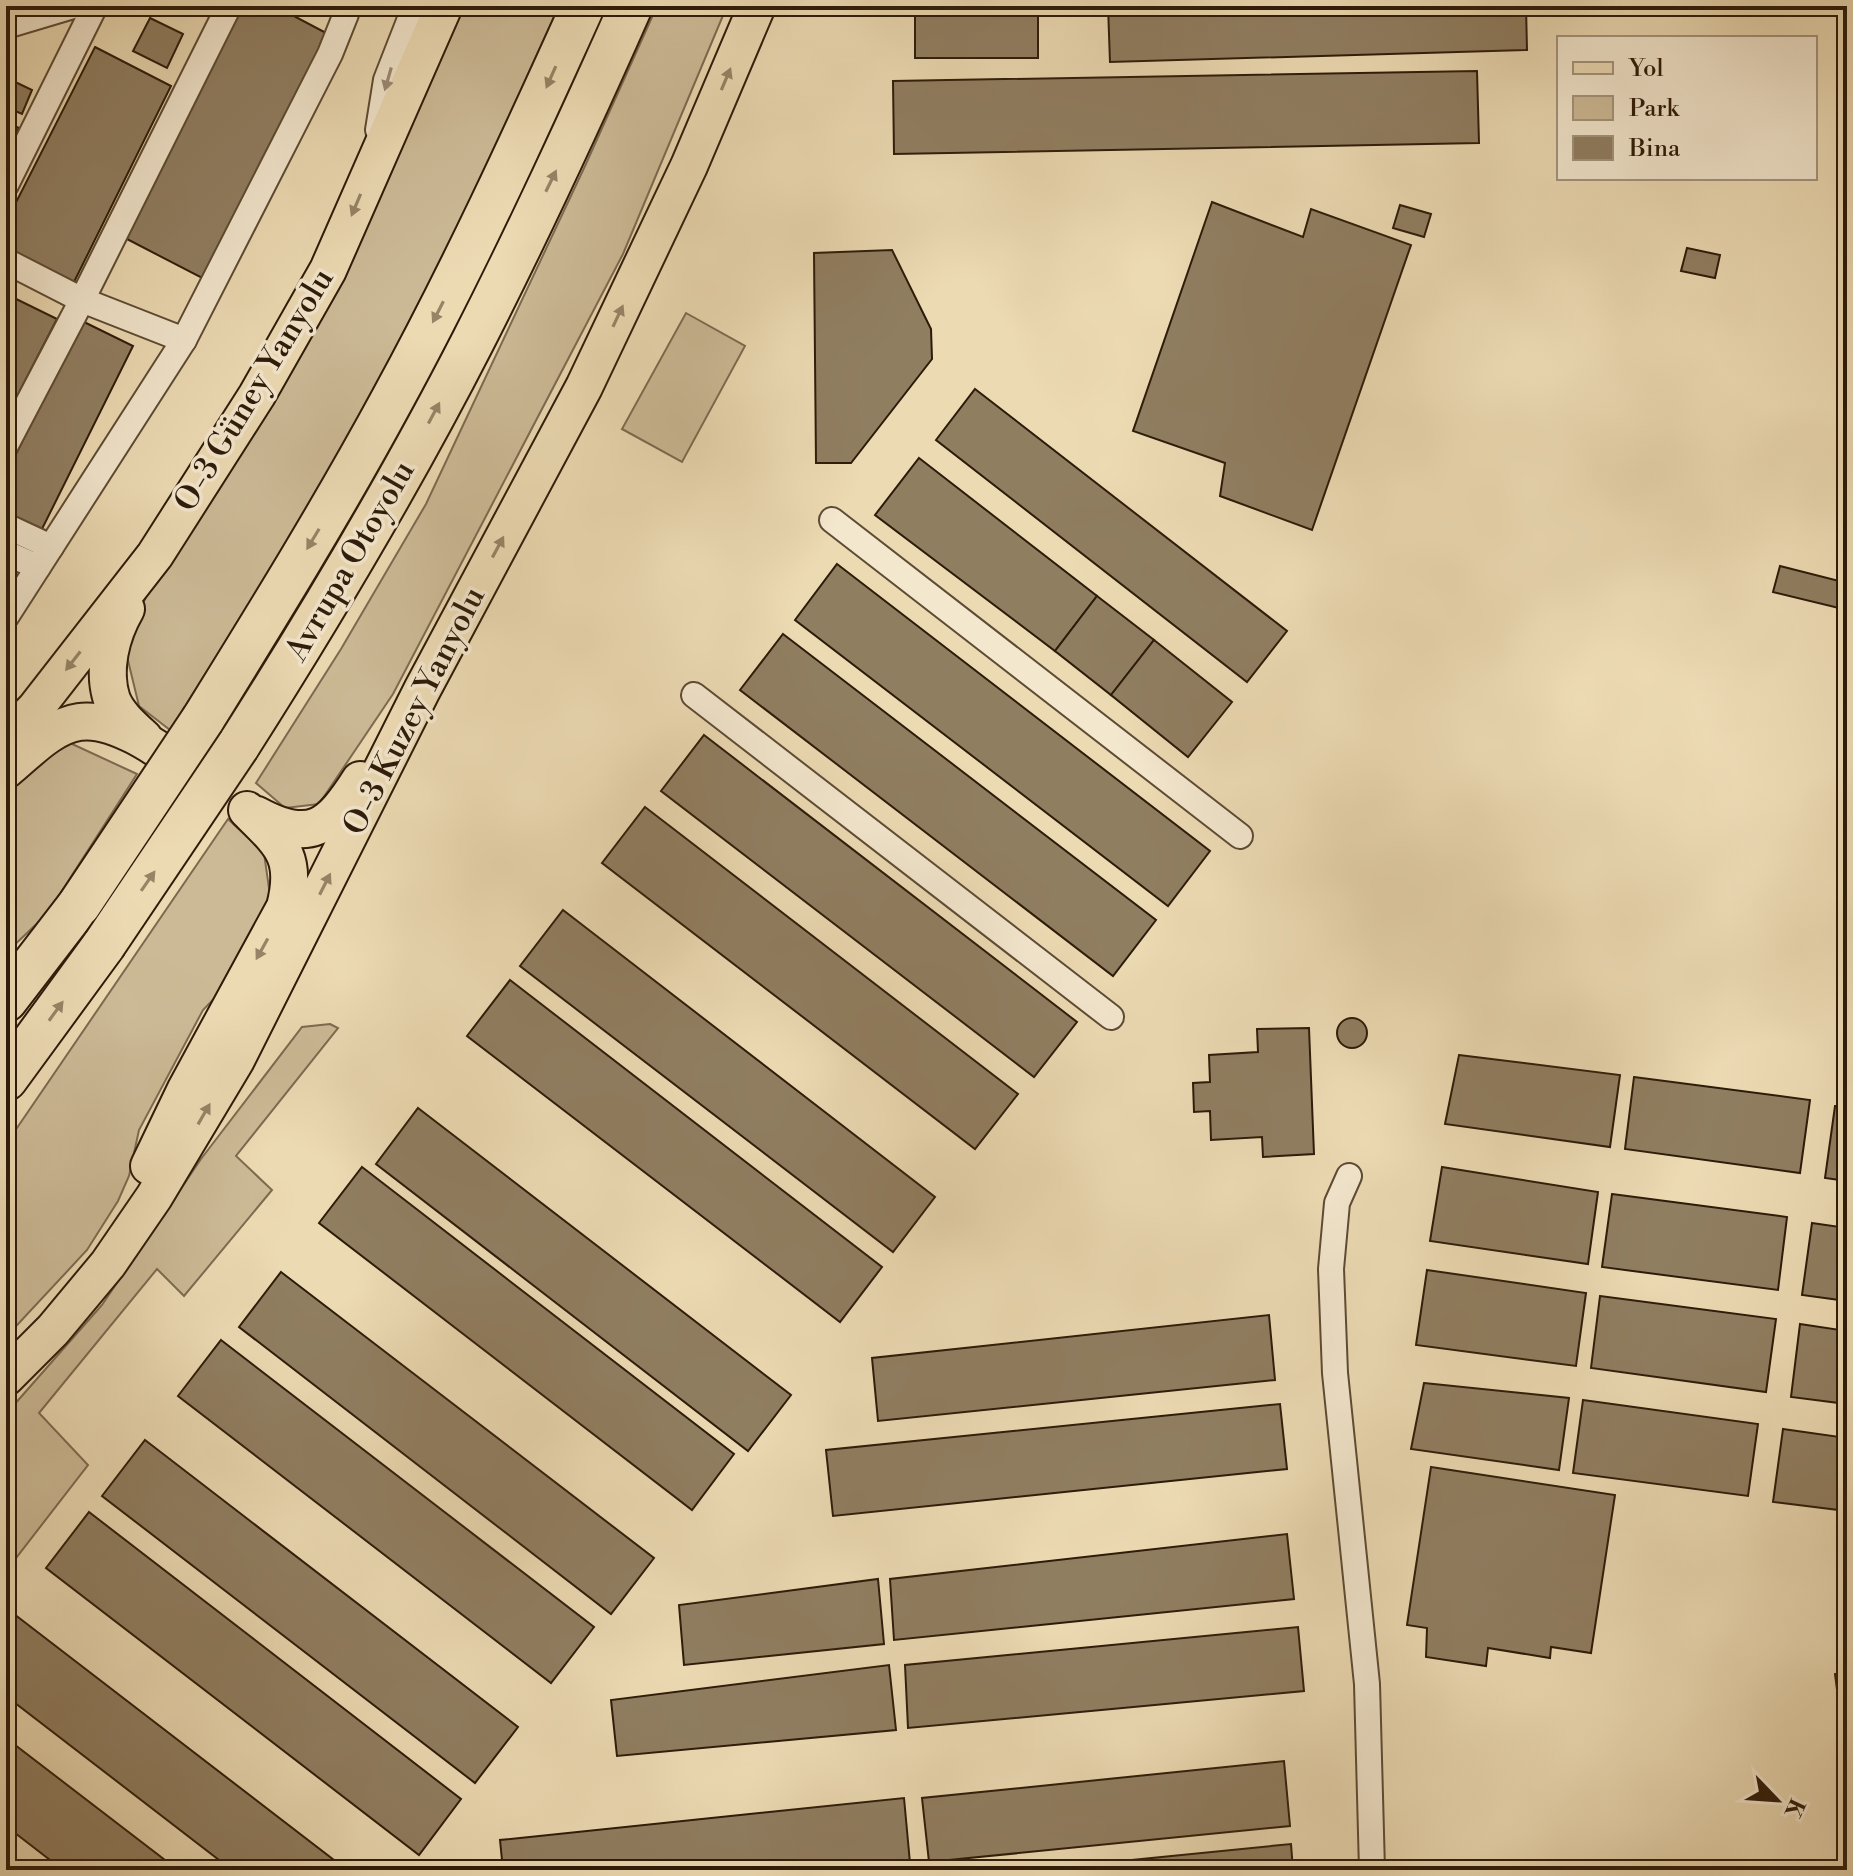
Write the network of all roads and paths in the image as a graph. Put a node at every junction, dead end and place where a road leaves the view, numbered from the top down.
1 (73, 6) edge
2 (95, 6) edge
3 (229, 6) edge
4 (344, 6) edge
5 (415, 6) edge
6 (444, 6) edge
7 (583, 6) edge
8 (631, 6) edge
9 (757, 6) edge
10 (6, 26) edge
11 (371, 170) junction
12 (6, 185) edge
13 (6, 261) edge
14 (82, 300) junction
15 (184, 340) junction
16 (6, 445) edge
17 (832, 520) dead end
18 (6, 526) edge
19 (6, 553) edge
20 (155, 555) junction
21 (44, 557) junction
22 (6, 617) edge
23 (422, 690) junction
24 (694, 695) dead end
25 (6, 739) edge
26 (149, 744) junction
27 (6, 770) edge
28 (247, 810) junction
29 (1240, 836) dead end
30 (6, 1000) edge
31 (1111, 1017) dead end
32 (6, 1079) edge
33 (1349, 1176) dead end
34 (6, 1351) edge
35 (6, 1377) edge
36 (1372, 1870) edge

1 - 10 street
2 - 12 street
3 - 14 street
4 - 15 street
5 -> 11 street
6 - 11 main road, O-3 Güney Yanyolu
7 -> 30 highway, Avrupa Otoyolu, bridge
32 -> 8 highway, Avrupa Otoyolu, bridge
23 -> 9 main road, O-3 Kuzey Yanyolu
11 -> 20 main road, O-3 Güney Yanyolu
13 - 14 street
14 - 15 street
14 - 16 street
15 - 21 street
17 - 29 street
18 - 21 street
19 - 21 street
20 -> 25 main road, O-3 Güney Yanyolu
20 - 26 main road
21 - 22 street
23 - 28 main road
35 -> 23 main road, O-3 Kuzey Yanyolu
24 - 31 street
26 - 27 main road
26 - 28 main road
28 -> 34 main road
33 - 36 street

